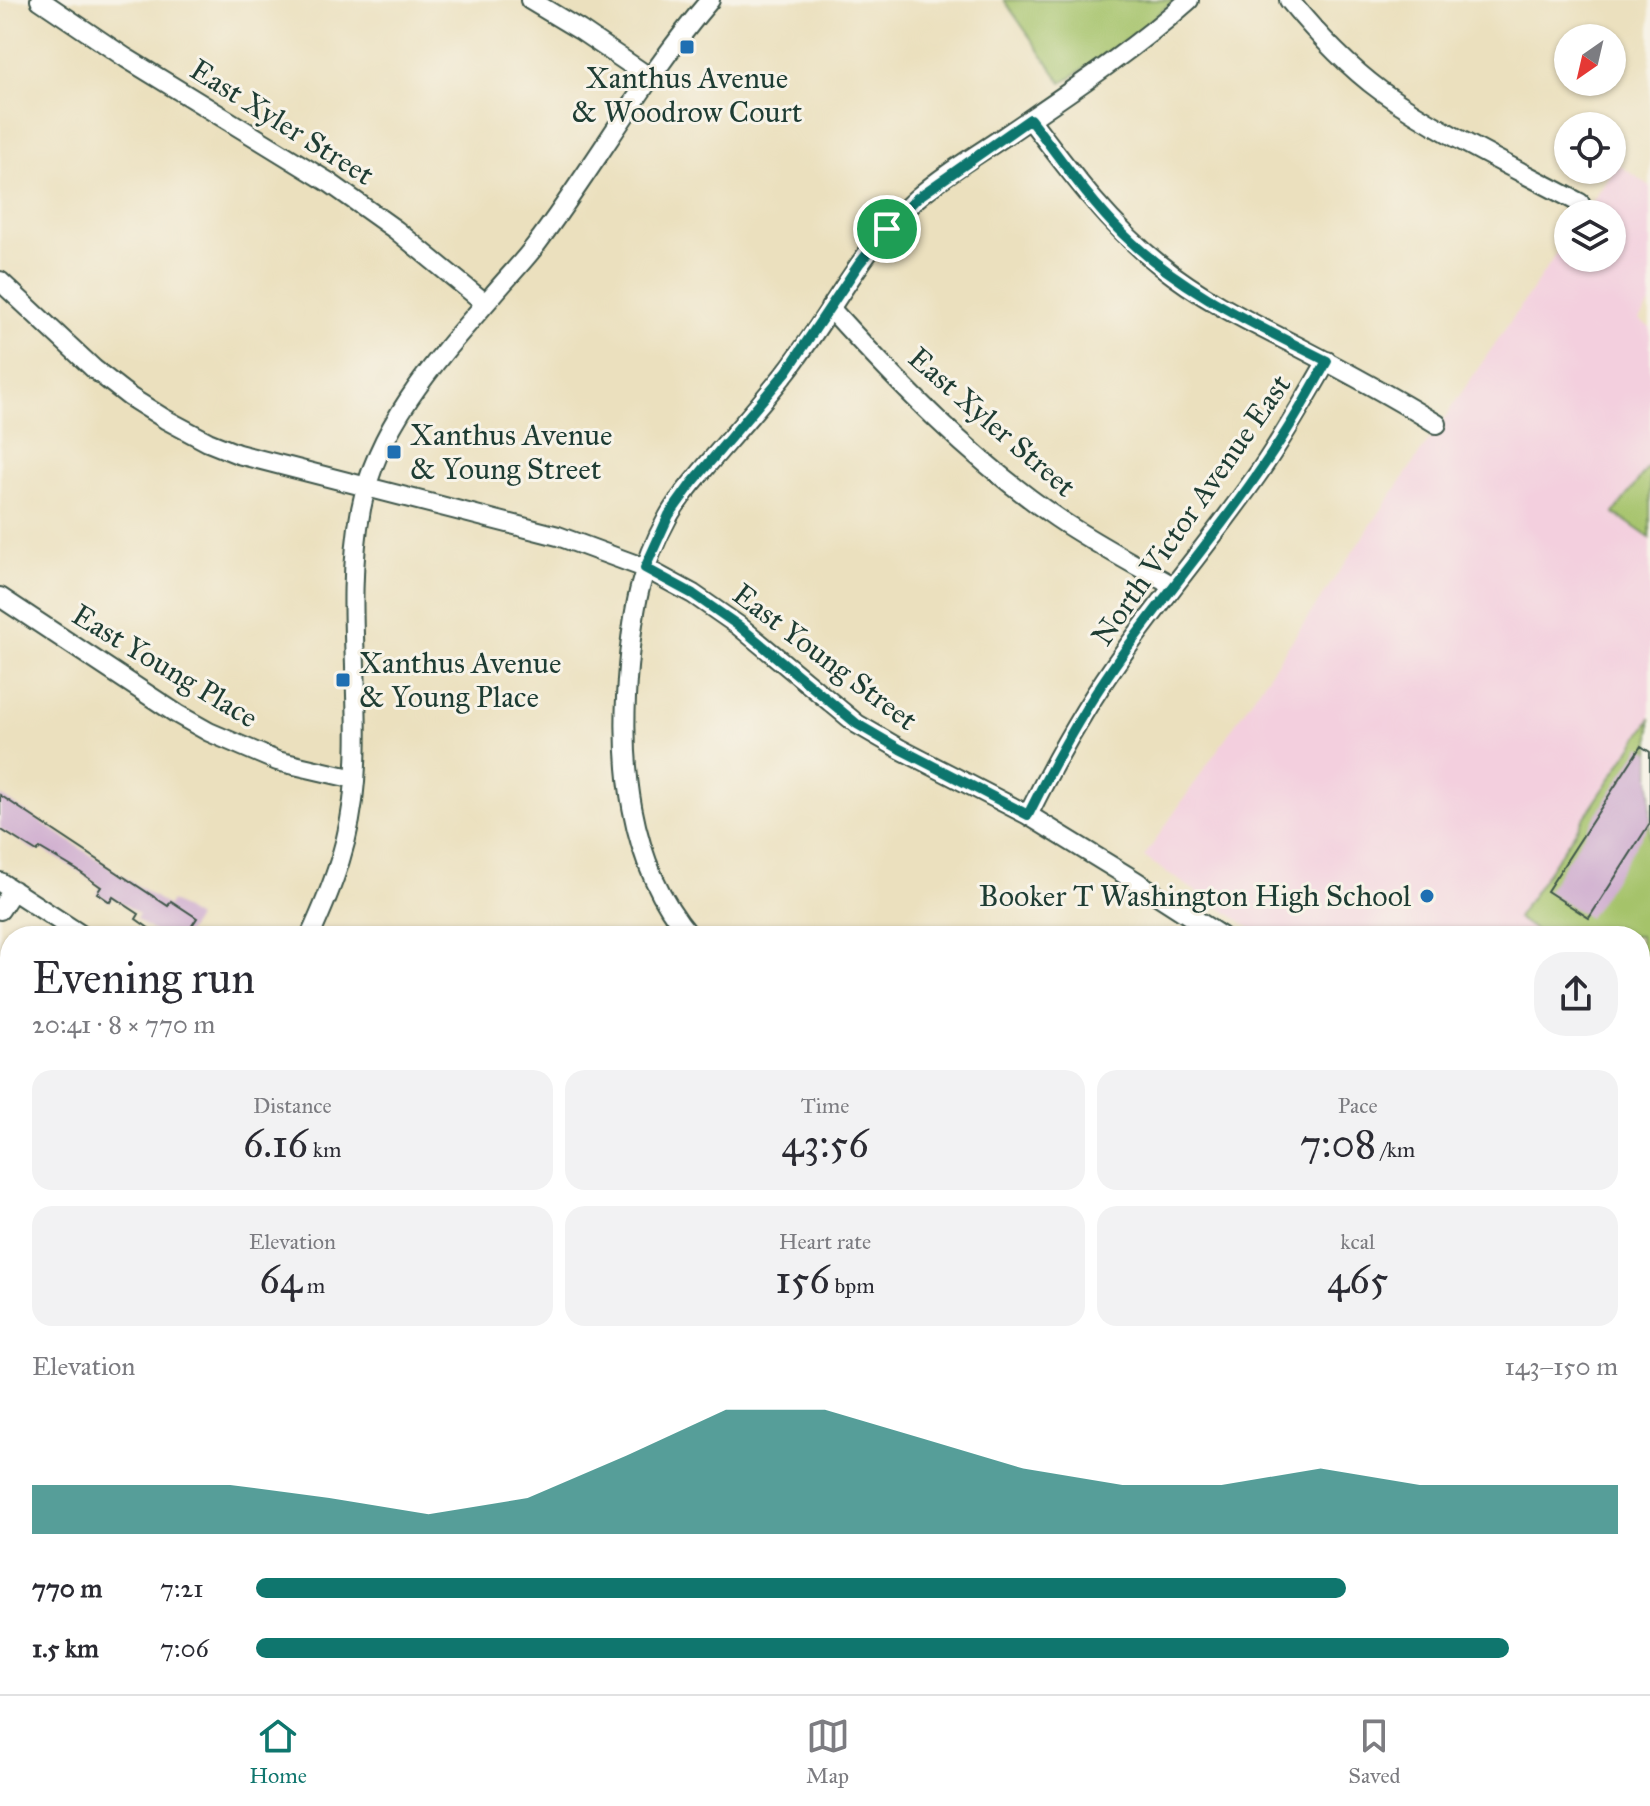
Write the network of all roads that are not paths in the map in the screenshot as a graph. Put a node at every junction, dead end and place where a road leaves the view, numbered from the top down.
1 (40, 0) edge
2 (530, 0) edge
3 (710, 0) edge
4 (1189, 0) edge
5 (1289, 0) edge
6 (649, 77) junction
7 (1030, 119) junction
8 (1574, 200) edge
9 (0, 281) edge
10 (485, 303) junction
11 (830, 308) junction
12 (1327, 361) junction
13 (1437, 424) dead end
14 (366, 487) junction
15 (645, 568) junction
16 (1173, 586) junction
17 (0, 597) edge
18 (355, 779) junction
19 (1028, 815) junction
20 (6, 886) edge
21 (0, 910) edge
22 (68, 926) edge
23 (315, 926) edge
24 (681, 926) edge
25 (1205, 926) edge

1 - 10 street, East Xyler Street
2 - 6 street
3 - 6 street
4 - 7 street
5 - 8 street
6 - 10 street
7 - 11 street
7 - 12 street
9 - 14 street, East Young Street
10 - 14 street
11 - 15 street
11 - 16 street, East Xyler Street
12 - 13 street
12 - 16 street, North Victor Avenue East
14 - 15 street, East Young Street
14 - 18 street
15 - 19 street, East Young Street
15 - 24 street
16 - 19 street, North Victor Avenue East
17 - 18 street, East Young Place
18 - 23 street
19 - 25 street, East Young Street
20 - 21 street
20 - 22 street

